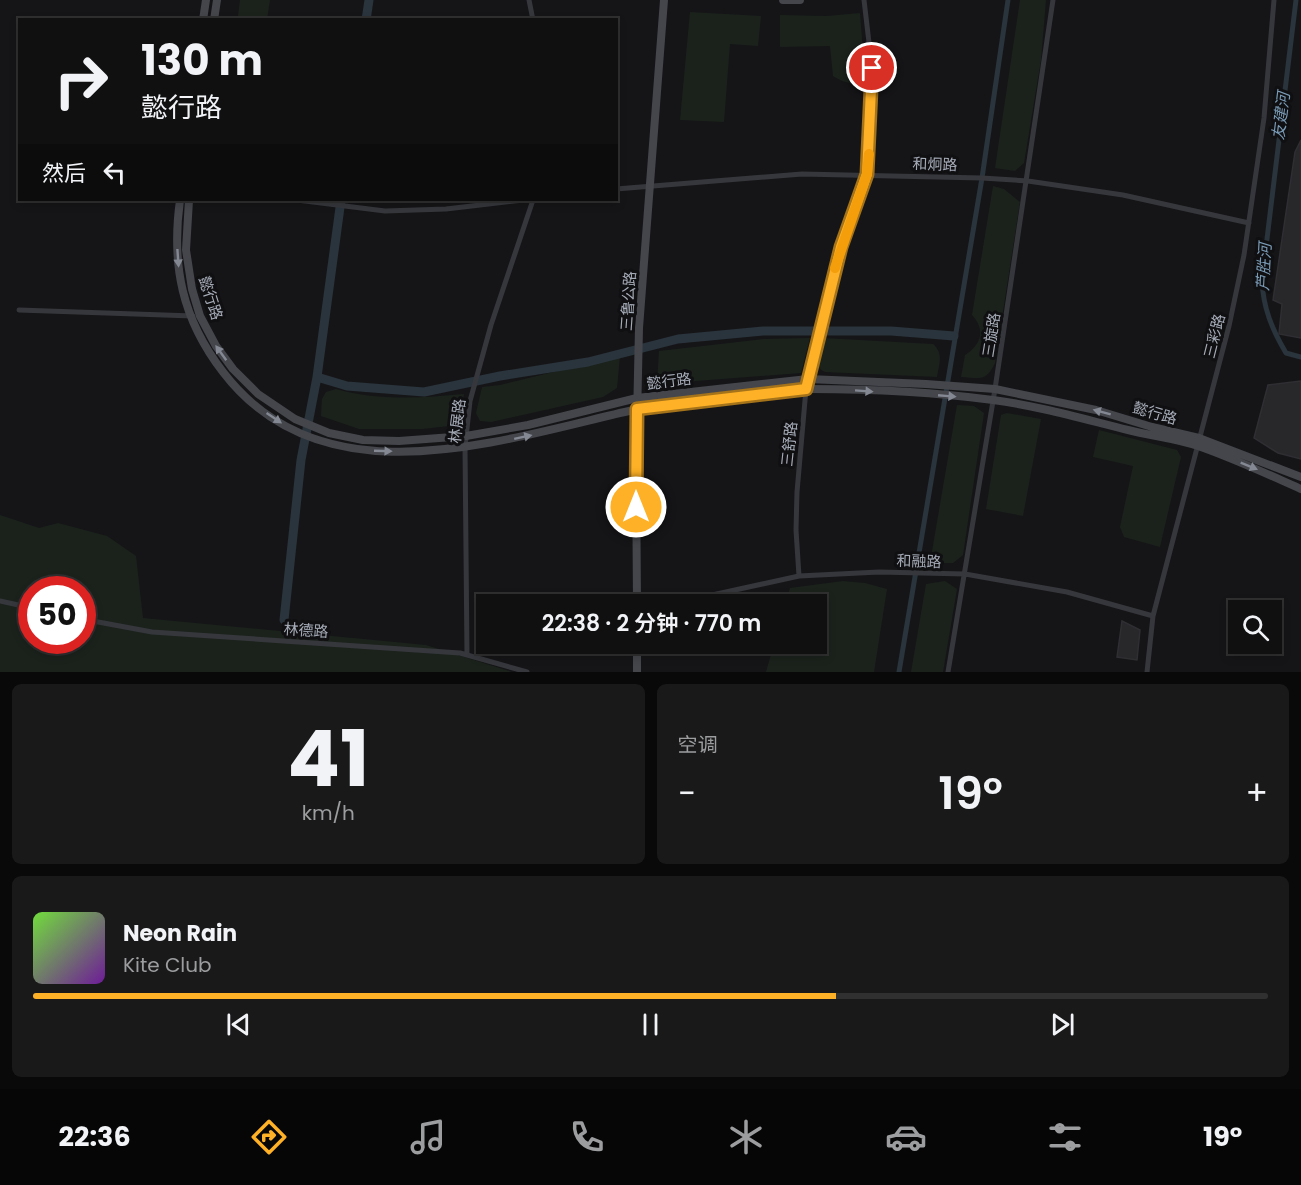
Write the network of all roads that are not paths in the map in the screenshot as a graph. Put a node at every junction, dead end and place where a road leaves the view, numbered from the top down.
1 (206, 0) edge
2 (217, 0) edge
3 (529, 0) edge
4 (664, 0) edge
5 (783, 0) edge
6 (800, 0) edge
7 (864, 0) edge
8 (1053, 0) edge
9 (1274, 0) edge
10 (203, 18) edge
11 (214, 18) edge
12 (533, 18) edge
13 (867, 174) junction
14 (1028, 181) junction
15 (651, 187) junction
16 (618, 189) edge
17 (180, 201) edge
18 (189, 201) edge
19 (303, 201) edge
20 (514, 201) edge
21 (533, 201) edge
22 (1249, 223) junction
23 (19, 310) dead end
24 (190, 316) junction
25 (200, 316) junction
26 (808, 379) junction
27 (806, 389) junction
28 (995, 390) junction
29 (638, 398) junction
30 (993, 400) junction
31 (637, 409) junction
32 (466, 436) junction
33 (1198, 442) junction
34 (465, 447) junction
35 (1301, 477) edge
36 (1301, 489) edge
37 (965, 574) junction
38 (799, 576) junction
39 (637, 594) edge
40 (717, 594) edge
41 (0, 601) edge
42 (18, 605) edge
43 (1153, 616) junction
44 (96, 622) edge
45 (637, 654) edge
46 (467, 655) junction
47 (527, 672) edge
48 (637, 672) edge
49 (948, 672) edge
50 (1147, 672) edge

1 - 10 street
2 - 11 street
3 - 12 street
4 - 15 street, 三鲁公路
5 - 6 street
7 - 13 street, 三舒路
8 - 14 street, 三旋路
9 - 22 street, 三彩路
13 - 14 street, 和炯路
13 - 15 street, 和炯路
13 - 26 street, 三舒路
14 - 22 street, 和炯路
14 - 28 street, 三旋路
15 - 16 street, 和炯路
15 - 29 street, 三鲁公路
17 -> 24 street, 懿行路
18 - 25 street, 懿行路
19 - 20 street
21 - 32 street, 林展路
22 - 33 street, 三彩路
23 - 24 street
24 - 25 street
24 -> 34 street, 懿行路
32 -> 25 street, 懿行路
26 - 27 street, 三舒路
26 - 28 street, 懿行路
26 - 29 street, 懿行路
27 -> 30 street, 懿行路
27 - 31 street, 懿行路
27 - 38 street, 三舒路
28 - 30 street, 三旋路
33 -> 28 street, 懿行路
29 - 31 street, 三鲁公路
29 - 32 street, 懿行路
30 - 33 street, 懿行路
30 - 37 street, 三旋路
34 -> 31 street, 懿行路
31 - 39 street, 三鲁公路
32 - 34 street, 林展路
33 - 35 street, 懿行路
33 -> 36 street, 懿行路
33 - 43 street, 三彩路
34 - 46 street, 林展路
37 - 38 street, 和融路
37 - 43 street, 和融路
37 - 49 street, 三旋路
38 - 40 street, 和融路
41 - 42 street
43 - 50 street, 三彩路
44 - 46 street, 林德路
45 - 48 street
46 - 47 street, 林德路

